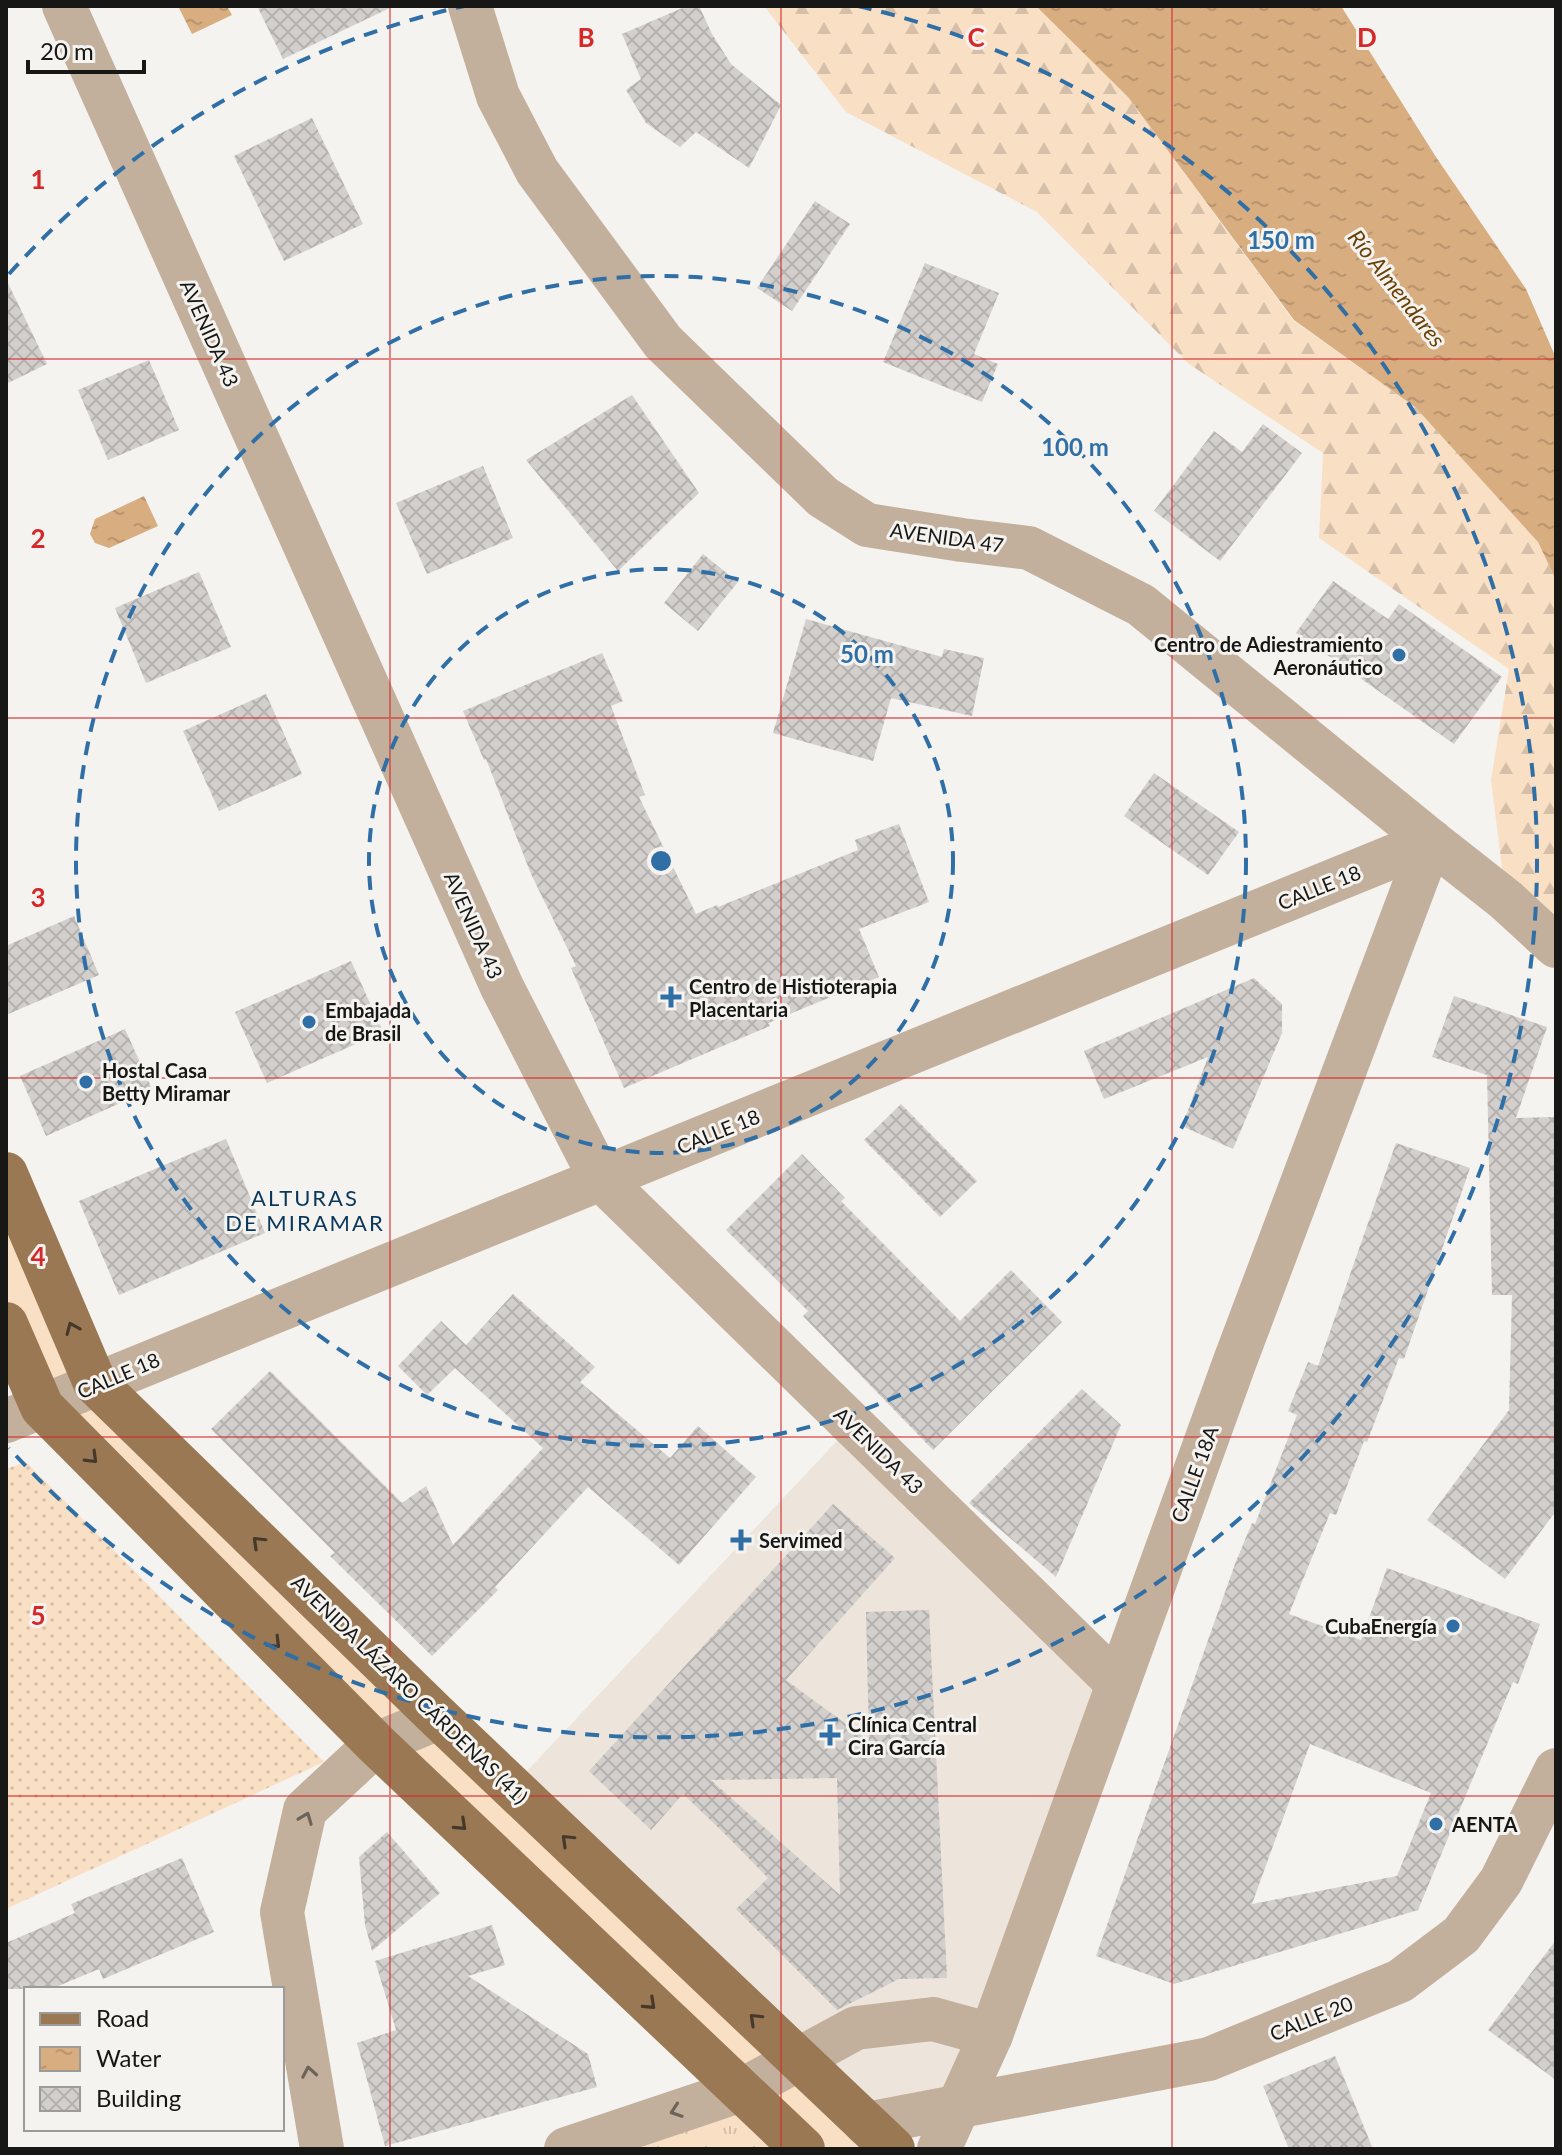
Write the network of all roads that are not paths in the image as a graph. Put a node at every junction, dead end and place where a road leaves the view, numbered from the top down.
1 (64, 6) edge
2 (470, 6) edge
3 (1431, 841) junction
4 (1556, 946) edge
5 (6, 1174) edge
6 (600, 1178) junction
7 (6, 1324) edge
8 (95, 1383) junction
9 (24, 1414) edge
10 (1118, 1684) junction
11 (439, 1718) junction
12 (376, 1744) junction
13 (1556, 1770) edge
14 (991, 2035) junction
15 (799, 2060) junction
16 (742, 2090) junction
17 (959, 2107) junction
18 (880, 2136) edge
19 (322, 2149) edge
20 (566, 2149) edge
21 (803, 2149) edge
22 (939, 2149) edge

1 - 6 street, AVENIDA 43
2 - 3 street, AVENIDA 47
3 - 4 street, AVENIDA 47
3 - 6 street, CALLE 18
3 - 10 street, CALLE 18A
8 -> 5 main road, AVENIDA LÁZARO CÁRDENAS (41)
6 - 8 street, CALLE 18
6 - 10 street, AVENIDA 43
7 - 9 main road
8 - 9 street, CALLE 18
11 -> 8 main road, AVENIDA LÁZARO CÁRDENAS (41)
9 -> 12 main road
10 - 14 street, CALLE 18A
11 - 12 street
15 -> 11 main road, AVENIDA LÁZARO CÁRDENAS (41)
12 -> 16 main road
19 -> 12 street
13 - 17 street, CALLE 20
14 - 15 street
14 - 17 street, CALLE 18A
15 - 16 street
15 - 18 main road, AVENIDA LÁZARO CÁRDENAS (41)
16 -> 20 street
16 - 21 main road
17 - 18 street, CALLE 20
17 - 22 street

